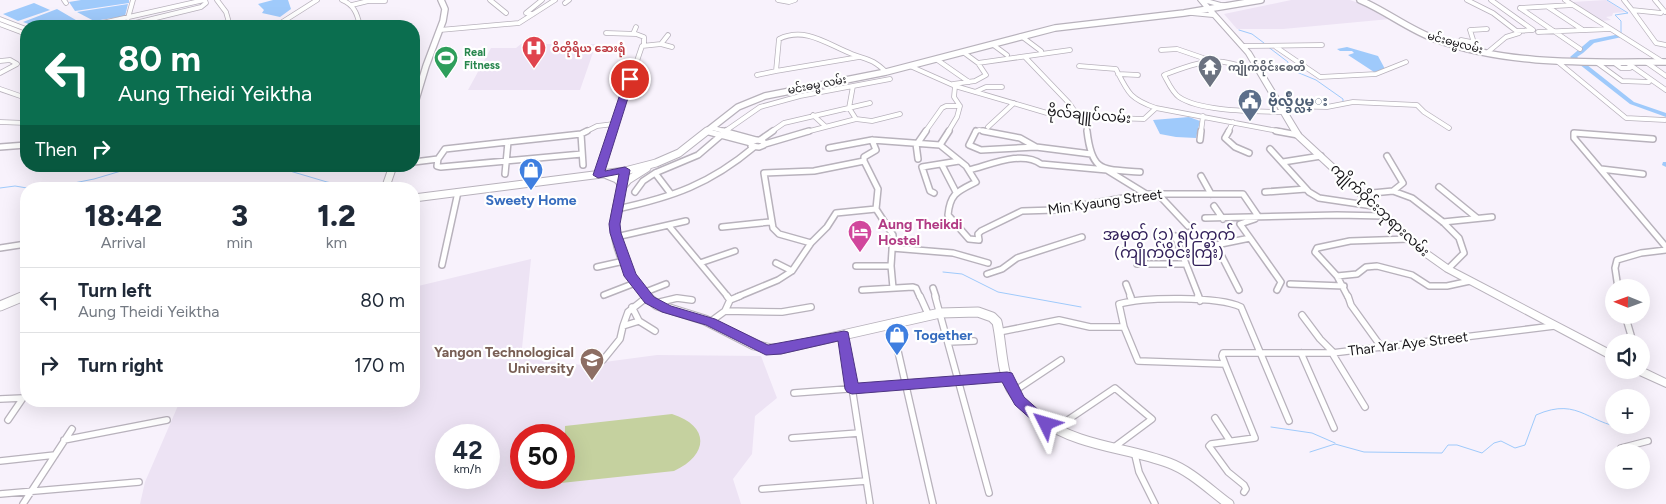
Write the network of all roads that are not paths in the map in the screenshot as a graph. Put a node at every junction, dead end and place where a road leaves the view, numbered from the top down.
1 (133, 0) edge
2 (204, 0) edge
3 (217, 0) edge
4 (318, 0) edge
5 (342, 0) edge
6 (385, 0) edge
7 (442, 0) edge
8 (490, 0) edge
9 (542, 0) edge
10 (555, 0) edge
11 (778, 0) edge
12 (795, 0) edge
13 (1261, 0) edge
14 (1360, 0) edge
15 (1467, 0) edge
16 (1491, 0) edge
17 (1565, 0) edge
18 (1624, 0) edge
19 (1655, 0) edge
20 (1205, 1) edge
21 (1239, 3) edge
22 (352, 5) junction
23 (1573, 5) junction
24 (1547, 6) junction
25 (1632, 10) junction
26 (1215, 12) junction
27 (506, 13) dead end
28 (1184, 13) junction
29 (1664, 13) edge
30 (533, 14) junction
31 (128, 18) junction
32 (0, 19) edge
33 (118, 20) edge
34 (148, 20) edge
35 (228, 20) edge
36 (286, 20) edge
37 (359, 20) edge
38 (505, 20) dead end
39 (10, 24) junction
40 (1, 26) edge
41 (490, 26) junction
42 (20, 27) edge
43 (609, 28) dead end
44 (636, 28) dead end
45 (1487, 29) dead end
46 (1611, 29) junction
47 (440, 30) junction
48 (1583, 30) junction
49 (1516, 31) junction
50 (20, 32) edge
51 (1538, 32) dead end
52 (1556, 32) junction
53 (633, 34) junction
54 (668, 35) dead end
55 (1021, 36) junction
56 (1461, 40) dead end
57 (644, 44) junction
58 (661, 44) junction
59 (992, 44) junction
60 (1322, 45) dead end
61 (1666, 45) edge
62 (1246, 46) junction
63 (672, 47) dead end
64 (1276, 47) junction
65 (1580, 48) dead end
66 (1474, 49) junction
67 (1070, 50) dead end
68 (1161, 50) dead end
69 (1041, 51) dead end
70 (963, 52) junction
71 (1488, 52) junction
72 (1007, 55) dead end
73 (860, 57) junction
74 (1025, 57) junction
75 (936, 59) junction
76 (0, 61) edge
77 (1212, 61) junction
78 (1406, 62) dead end
79 (1558, 62) junction
80 (1596, 62) junction
81 (1612, 62) junction
82 (1626, 62) junction
83 (1646, 62) junction
84 (1665, 62) edge
85 (978, 63) junction
86 (910, 66) junction
87 (1079, 66) dead end
88 (1605, 68) junction
89 (1618, 68) dead end
90 (1630, 68) dead end
91 (1260, 70) junction
92 (776, 71) junction
93 (886, 72) junction
94 (0, 74) edge
95 (1118, 74) junction
96 (757, 75) dead end
97 (1138, 75) dead end
98 (1666, 76) edge
99 (890, 79) dead end
100 (970, 82) junction
101 (1649, 82) dead end
102 (954, 85) junction
103 (420, 86) edge
104 (853, 86) junction
105 (1002, 87) dead end
106 (0, 89) edge
107 (1666, 90) edge
108 (975, 92) junction
109 (20, 96) edge
110 (870, 103) dead end
111 (1014, 103) junction
112 (960, 106) junction
113 (849, 108) junction
114 (1156, 108) junction
115 (1284, 109) junction
116 (900, 114) dead end
117 (813, 115) junction
118 (1203, 116) junction
119 (1079, 117) junction
120 (856, 119) junction
121 (1665, 120) edge
122 (0, 122) edge
123 (1233, 122) junction
124 (20, 123) edge
125 (614, 124) junction
126 (825, 126) junction
127 (988, 128) dead end
128 (1449, 128) dead end
129 (711, 130) junction
130 (581, 134) junction
131 (723, 134) junction
132 (1298, 135) junction
133 (1653, 139) dead end
134 (872, 140) junction
135 (1200, 140) dead end
136 (508, 142) junction
137 (755, 143) junction
138 (765, 144) junction
139 (917, 144) junction
140 (20, 145) edge
141 (940, 145) junction
142 (1036, 146) junction
143 (0, 147) edge
144 (829, 148) dead end
145 (1270, 149) dead end
146 (1248, 153) dead end
147 (582, 154) junction
148 (1091, 154) junction
149 (1324, 155) junction
150 (1387, 156) dead end
151 (438, 159) junction
152 (918, 159) dead end
153 (420, 161) edge
154 (506, 161) junction
155 (864, 161) junction
156 (959, 161) junction
157 (1283, 162) junction
158 (656, 163) junction
159 (583, 164) dead end
160 (942, 165) junction
161 (1602, 169) junction
162 (625, 170) junction
163 (969, 170) junction
164 (1107, 170) junction
165 (1140, 172) dead end
166 (655, 173) junction
167 (505, 174) dead end
168 (600, 174) junction
169 (1643, 174) dead end
170 (1201, 176) dead end
171 (623, 186) junction
172 (1439, 187) dead end
173 (1306, 189) junction
174 (1394, 191) junction
175 (458, 192) junction
176 (634, 192) dead end
177 (956, 192) junction
178 (1265, 192) dead end
179 (934, 193) dead end
180 (671, 194) junction
181 (1146, 194) junction
182 (1158, 194) junction
183 (1211, 194) junction
184 (1364, 194) junction
185 (420, 197) edge
186 (1214, 206) dead end
187 (1374, 206) junction
188 (618, 209) junction
189 (876, 209) junction
190 (1258, 216) junction
191 (1388, 216) junction
192 (1492, 217) dead end
193 (1205, 218) dead end
194 (1477, 218) junction
195 (1223, 219) junction
196 (686, 221) dead end
197 (770, 222) junction
198 (1443, 222) junction
199 (669, 226) junction
200 (1188, 226) dead end
201 (722, 227) dead end
202 (1175, 236) dead end
203 (616, 237) junction
204 (1082, 237) dead end
205 (1250, 238) junction
206 (1409, 239) junction
207 (811, 243) junction
208 (20, 245) edge
209 (0, 248) edge
210 (892, 248) junction
211 (1666, 248) edge
212 (735, 251) dead end
213 (624, 261) junction
214 (700, 263) junction
215 (776, 263) dead end
216 (988, 263) dead end
217 (1137, 264) dead end
218 (1186, 264) junction
219 (442, 265) dead end
220 (856, 266) dead end
221 (891, 266) junction
222 (597, 267) dead end
223 (1450, 268) junction
224 (792, 271) junction
225 (987, 274) dead end
226 (1337, 276) junction
227 (1617, 279) edge
228 (1470, 281) junction
229 (635, 283) junction
230 (666, 284) dead end
231 (1126, 284) dead end
232 (1290, 284) dead end
233 (1344, 286) junction
234 (893, 288) junction
235 (933, 288) dead end
236 (862, 290) dead end
237 (1239, 290) dead end
238 (1277, 290) dead end
239 (604, 295) dead end
240 (645, 295) junction
241 (20, 298) edge
242 (692, 300) dead end
243 (730, 300) junction
244 (1200, 300) junction
245 (1132, 301) junction
246 (655, 304) junction
247 (0, 306) edge
248 (812, 307) dead end
249 (632, 308) junction
250 (725, 311) junction
251 (940, 314) junction
252 (1302, 315) dead end
253 (929, 316) junction
254 (639, 320) junction
255 (710, 322) junction
256 (1555, 324) junction
257 (892, 325) junction
258 (622, 326) junction
259 (1124, 327) junction
260 (655, 331) dead end
261 (1000, 332) junction
262 (844, 336) junction
263 (974, 341) dead end
264 (948, 342) junction
265 (1382, 348) junction
266 (1605, 348) edge
267 (1261, 352) junction
268 (1605, 352) edge
269 (1301, 353) junction
270 (1333, 353) junction
271 (603, 360) dead end
272 (1061, 360) dead end
273 (1225, 364) junction
274 (1650, 372) edge
275 (1650, 374) edge
276 (1007, 377) junction
277 (1666, 378) edge
278 (959, 381) junction
279 (1666, 383) edge
280 (906, 385) junction
281 (852, 389) junction
282 (1013, 392) junction
283 (794, 393) dead end
284 (20, 398) edge
285 (0, 399) edge
286 (20, 402) edge
287 (1365, 407) dead end
288 (1215, 418) dead end
289 (8, 420) dead end
290 (167, 420) dead end
291 (1289, 421) dead end
292 (1334, 428) dead end
293 (72, 429) dead end
294 (1054, 430) junction
295 (859, 433) junction
296 (792, 438) dead end
297 (64, 440) junction
298 (1230, 441) junction
299 (1648, 441) dead end
300 (1636, 444) edge
301 (1110, 450) junction
302 (55, 455) junction
303 (1135, 455) junction
304 (0, 461) edge
305 (866, 481) junction
306 (139, 482) dead end
307 (762, 489) dead end
308 (32, 490) junction
309 (1244, 492) dead end
310 (989, 493) dead end
311 (0, 494) edge
312 (23, 504) edge
313 (870, 504) edge
314 (933, 504) edge
315 (1155, 504) edge
316 (1229, 504) edge

1 - 31 street
2 - 31 street
2 - 34 street
3 - 35 street
4 - 36 street
5 - 22 street
6 - 22 street
7 - 47 main road
8 - 27 street
9 - 30 street
10 - 30 street
11 - 12 street
13 - 21 main road
14 - 66 main road, မင်းဓမ္မလမ်း
15 - 49 street
16 - 49 street
17 - 23 street
18 - 25 street
19 - 29 street
20 - 21 main road
20 - 26 main road, ကျိုက်ဝိုင်းဘုရားလမ်း
20 - 28 main road
21 - 26 main road
22 - 37 street
23 - 24 street
23 - 46 street
24 - 48 street
24 - 52 street
25 - 29 street
25 - 61 street
26 - 28 main road
26 - 62 main road, ကျိုက်ဝိုင်းဘုရားလမ်း
28 - 55 main road, မင်းဓမ္မ လမ်း
30 - 41 street
31 - 33 street
32 - 39 street
38 - 41 street
39 - 40 street
39 - 42 street
40 - 50 street
41 - 47 street
43 - 53 street
44 - 53 street
45 - 66 street
46 - 48 street
46 - 84 street
47 - 103 main road
48 - 52 street
49 - 71 street
51 - 52 street
52 - 65 street
53 - 57 street
54 - 58 street
55 - 59 main road, မင်းဓမ္မ လမ်း
55 - 69 street
56 - 66 street
57 - 58 street
57 - 125 street
58 - 63 street
59 - 70 main road, မင်းဓမ္မ လမ်း
59 - 72 street
60 - 64 street
62 - 64 street
62 - 91 main road, ကျိုက်ဝိုင်းဘုရားလမ်း
62 - 115 main road, ကျိုက်ဝိုင်းဘုရားလမ်း
64 - 78 street
66 - 71 main road, မင်းဓမ္မလမ်း
67 - 74 street
68 - 77 street
70 - 75 main road, မင်းဓမ္မ လမ်း
70 - 85 street
71 - 79 main road, မင်းဓမ္မလမ်း
73 - 92 street
73 - 92 street
73 - 93 street
74 - 85 street
74 - 119 street
75 - 86 main road, မင်းဓမ္မ လမ်း
75 - 100 street
76 - 94 street
77 - 91 street
77 - 115 street
79 - 80 main road, မင်းဓမ္မလမ်း
79 - 121 street
80 - 81 main road
80 - 88 street
81 - 82 main road
81 - 90 street
82 - 83 main road
82 - 107 street
83 - 84 main road
83 - 98 street
85 - 100 street
86 - 93 main road, မင်းဓမ္မ လမ်း
86 - 102 street, ဗိုလ်ချူပ်လမ်း
87 - 95 street
88 - 89 street
88 - 101 street
91 - 115 main road, ကျိုက်ဝိုင်းဘုရားလမ်း
92 - 96 street
93 - 129 main road, မင်းဓမ္မ လမ်း
95 - 97 street
95 - 114 street
99 - 104 street
100 - 102 street
102 - 108 street, ဗိုလ်ချူပ်လမ်း
102 - 112 street
104 - 113 street
104 - 131 street
105 - 108 street
106 - 109 street
108 - 111 street, ဗိုလ်ချူပ်လမ်း
110 - 113 street
111 - 119 street, ဗိုလ်ချူပ်လမ်း
111 - 127 street
112 - 139 street
112 - 141 street
113 - 117 street
113 - 120 street
114 - 118 street
114 - 119 street, ဗိုလ်ချူပ်လမ်း
115 - 128 street
115 - 132 main road, ကျိုက်ဝိုင်းဘုရားလမ်း
115 - 149 main road, ကျိုက်ဝိုင်းဘုရားလမ်း
116 - 120 street
117 - 126 street
117 - 137 street
118 - 123 street
118 - 135 street
119 - 148 street
120 - 126 street
122 - 124 street
123 - 132 street
123 - 146 street
125 - 130 street
125 - 168 street
126 - 138 street
129 - 131 street
129 - 158 main road, မင်းဓမ္မ လမ်း
130 - 136 street
130 - 147 street
131 - 137 street
131 - 166 street
132 - 149 main road, ကျိုက်ဝိုင်းဘုရားလမ်း
133 - 161 street
134 - 139 street
134 - 144 street
134 - 155 street
136 - 151 street
136 - 154 street
137 - 138 street
137 - 138 street
137 - 180 street
139 - 141 street
139 - 152 street
140 - 143 street
141 - 156 street
142 - 142 street
142 - 148 street
145 - 157 street
147 - 154 street
147 - 159 street
148 - 164 street
149 - 157 street
149 - 184 main road, ကျိုက်ဝိုင်းဘုရားလမ်း
150 - 174 street
151 - 153 street
151 - 154 street
154 - 167 street
155 - 189 street
155 - 197 street
156 - 160 street
156 - 163 street
157 - 173 street
158 - 162 main road, မင်းဓမ္မ လမ်း
158 - 171 main road
160 - 177 street
160 - 179 street
161 - 169 street
161 - 211 street
162 - 168 main road, မင်းဓမ္မ လမ်း
162 - 171 main road
163 - 164 street
163 - 177 street
164 - 165 street
164 - 181 street
166 - 176 street
166 - 180 street
168 - 171 main road
168 - 175 main road, မင်းဓမ္မ လမ်း
170 - 183 street
171 - 188 main road
172 - 194 street
173 - 178 street
173 - 187 street
174 - 184 street
174 - 198 street
175 - 185 main road, မင်းဓမ္မ လမ်း
175 - 219 street
177 - 181 street, Min Kyaung Street
180 - 188 street
181 - 182 street, Min Kyaung Street
182 - 183 street, Min Kyaung Street
182 - 200 street
183 - 190 street, Min Kyaung Street
184 - 187 main road, ကျိုက်ဝိုင်းဘုရားလမ်း
184 - 191 main road, ကျိုက်ဝိုင်းဘုရားလမ်း
186 - 195 street
187 - 191 main road, ကျိုက်ဝိုင်းဘုရားလမ်း
188 - 203 main road
189 - 207 street
189 - 210 street
190 - 191 street
190 - 195 street
190 - 205 street
191 - 206 main road, ကျိုက်ဝိုင်းဘုရားလမ်း
191 - 223 main road, ကျိုက်ဝိုင်းဘုရားလမ်း
192 - 194 street
193 - 195 street
194 - 198 street
196 - 199 street
197 - 201 street
197 - 207 street
198 - 223 street
199 - 203 street
199 - 214 street
202 - 218 street
203 - 213 main road
204 - 225 street
205 - 237 street
205 - 238 street
206 - 223 main road, ကျိုက်ဝိုင်းဘုရားလမ်း
206 - 226 street
207 - 224 street
208 - 209 street
210 - 216 street
210 - 221 street
211 - 227 street
212 - 214 street
213 - 222 street
213 - 229 main road
214 - 243 street
215 - 224 street
217 - 218 street
218 - 244 street
220 - 221 street
221 - 234 street
223 - 228 main road, ကျိုက်ဝိုင်းဘုရားလမ်း
223 - 256 main road, ကျိုက်ဝိုင်းဘုရားလမ်း
224 - 243 street
226 - 228 street
226 - 233 street
228 - 256 main road, ကျိုက်ဝိုင်းဘုရားလမ်း
229 - 239 street
229 - 240 main road
230 - 240 street
231 - 245 street
232 - 233 street
233 - 265 street
234 - 236 street
234 - 253 street
235 - 251 street
240 - 246 main road
240 - 249 street
241 - 247 main road
242 - 246 street
243 - 250 street
244 - 245 street
244 - 267 street
245 - 259 street
246 - 255 main road
248 - 250 street
249 - 254 street
249 - 258 street
250 - 255 street
251 - 253 main road
251 - 261 main road
251 - 264 street
252 - 270 street
253 - 257 main road
254 - 258 street
254 - 260 street
255 - 262 main road
256 - 265 street, Thar Yar Aye Street
256 - 266 main road, ကျိုက်ဝိုင်းဘုရားလမ်း
256 - 268 main road, ကျိုက်ဝိုင်းဘုရားလမ်း
257 - 262 main road
257 - 280 street
258 - 271 street
259 - 261 street
259 - 273 street
261 - 276 main road
262 - 281 street
263 - 264 street
264 - 278 street
265 - 270 street, Thar Yar Aye Street
267 - 269 street, Thar Yar Aye Street
267 - 273 street, Thar Yar Aye Street
267 - 291 street
269 - 270 street, Thar Yar Aye Street
269 - 292 street
270 - 287 street
272 - 282 street
273 - 298 street
274 - 277 main road
275 - 279 main road
276 - 278 street
276 - 282 main road
278 - 280 street
278 - 310 street
280 - 281 street
280 - 314 street
281 - 283 street
281 - 295 street
282 - 294 main road
284 - 285 street
286 - 289 street
288 - 298 street
290 - 297 street
293 - 297 street
294 - 301 main road
294 - 301 street
295 - 296 street
295 - 305 street
297 - 302 street
298 - 309 street
299 - 300 street
301 - 303 main road
302 - 304 street
302 - 308 street
303 - 315 street
303 - 316 main road
305 - 307 street
305 - 313 street
306 - 308 street
308 - 311 street
308 - 312 street

